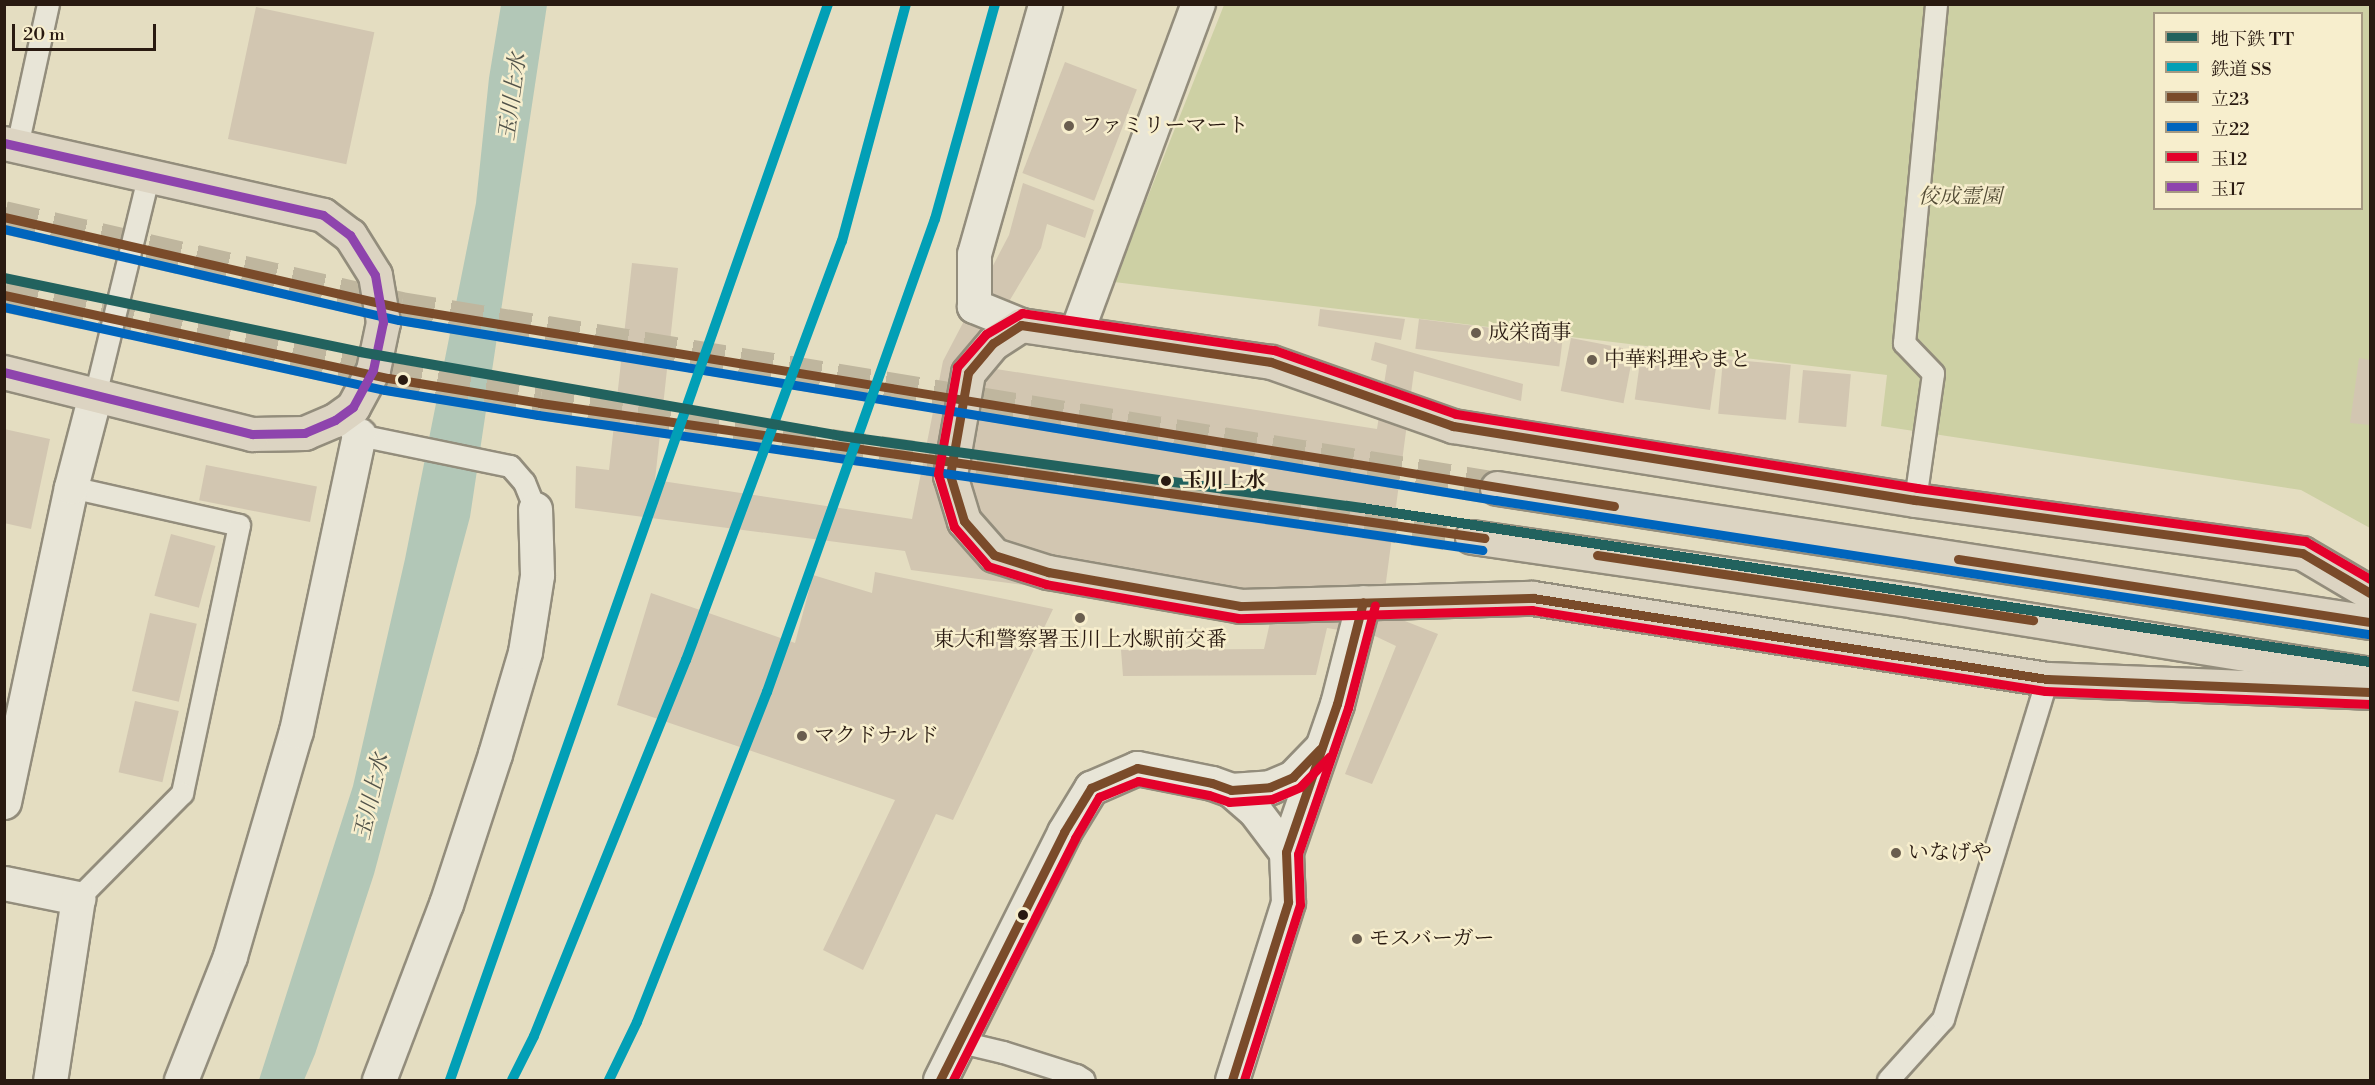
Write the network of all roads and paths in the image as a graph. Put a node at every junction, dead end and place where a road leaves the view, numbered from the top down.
1 (48, 4) edge
2 (1045, 4) edge
3 (1198, 4) edge
4 (1936, 4) edge
5 (11, 145) edge
6 (148, 177) junction
7 (1021, 326) junction
8 (1076, 333) junction
9 (4, 372) edge
10 (95, 395) junction
11 (347, 428) junction
12 (71, 487) junction
13 (1497, 488) tunnel mouth
14 (1916, 500) junction
15 (535, 509) joint
16 (1472, 537) tunnel mouth
17 (2370, 594) edge
18 (1363, 602) junction
19 (2370, 622) edge
20 (2370, 674) edge
21 (2047, 679) junction
22 (2370, 692) edge
23 (1320, 749) junction
24 (1231, 790) junction
25 (4, 802) edge
26 (1286, 852) junction
27 (4, 883) edge
28 (78, 897) junction
29 (961, 1042) junction
30 (50, 1080) edge
31 (181, 1080) edge
32 (380, 1080) edge
33 (940, 1080) edge
34 (1084, 1080) edge
35 (1232, 1080) edge
36 (1888, 1080) edge

1 - 5 lane
2 - 7 street
3 - 8 street
4 - 14 lane
5 - 6 main road
6 - 10 lane
6 - 11 main road
7 - 8 main road
7 - 18 main road
8 - 14 main road
9 - 10 main road
10 - 11 main road
10 - 12 street
11 - 15 lane
11 - 31 street
12 - 25 street
12 - 28 lane
13 - 19 main road
14 - 17 main road
15 - 32 street
16 - 20 main road
18 - 21 main road
18 - 23 street
21 - 22 main road
21 - 36 lane
23 - 24 street
23 - 26 street
24 - 26 street
24 - 29 street
26 - 35 street
27 - 28 street
28 - 30 street
29 - 33 street
29 - 34 lane

